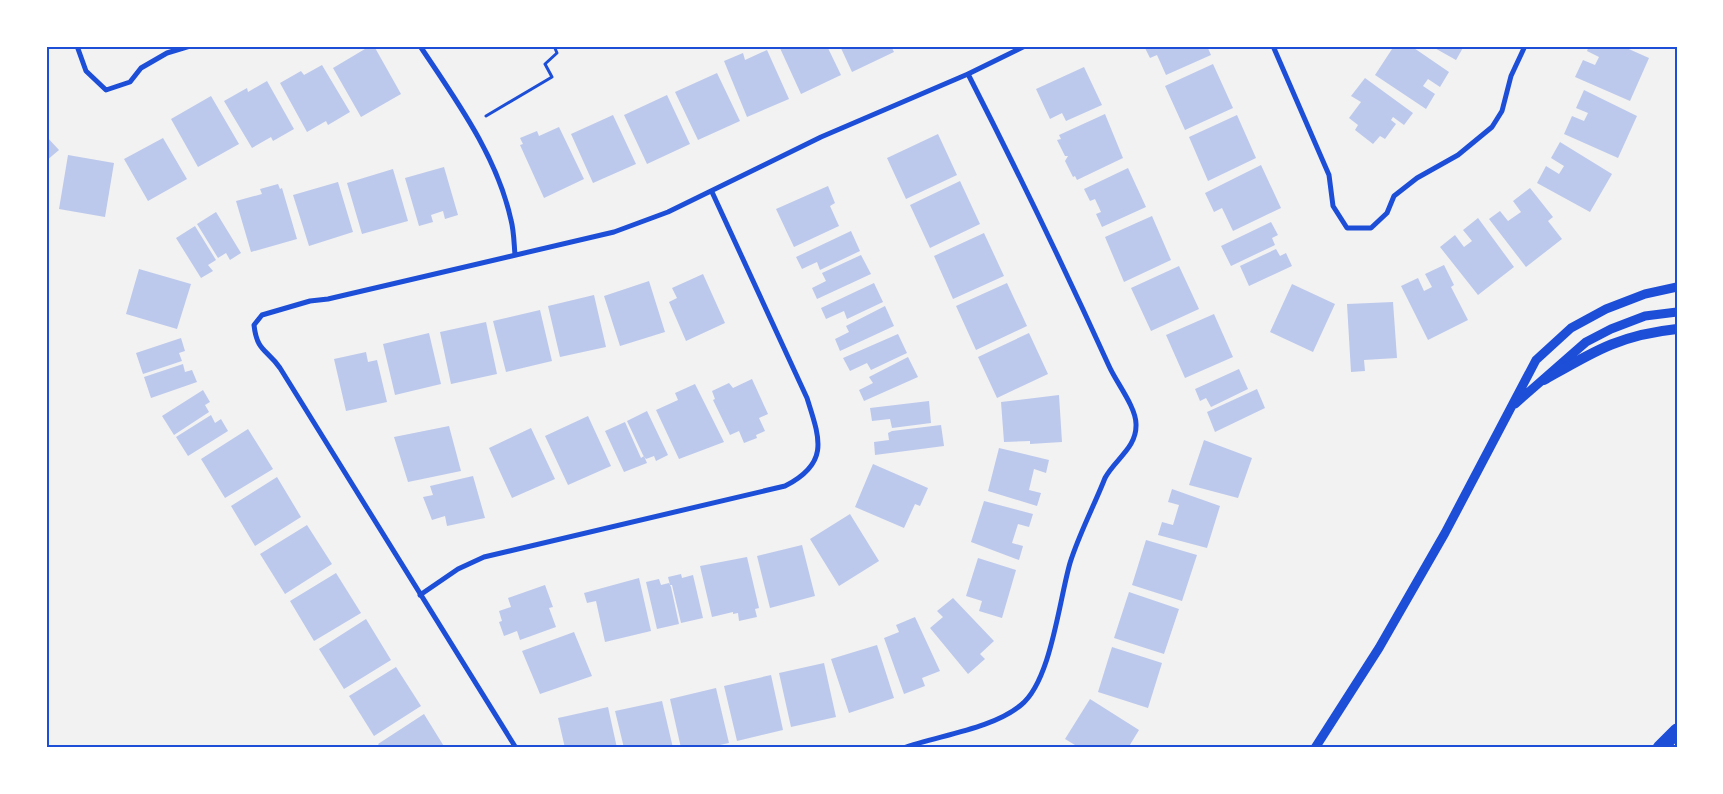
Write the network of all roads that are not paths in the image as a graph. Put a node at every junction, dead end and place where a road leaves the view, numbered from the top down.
1 (77, 46) edge
2 (190, 46) edge
3 (420, 46) edge
4 (1025, 46) edge
5 (1273, 46) edge
6 (1525, 46) edge
7 (968, 74) junction
8 (712, 192) junction
9 (515, 255) junction
10 (1677, 287) edge
11 (1677, 312) edge
12 (1677, 329) edge
13 (1544, 380) junction
14 (1510, 408) junction
15 (420, 595) junction
16 (1677, 731) edge
17 (516, 748) edge
18 (904, 748) edge
19 (1315, 748) edge
20 (1660, 748) edge

1 - 2 street
3 - 9 street
4 - 7 street
5 - 6 street
7 - 8 street
7 - 18 street
8 - 9 street
8 - 15 street
9 - 15 street
10 - 14 street
11 - 13 street
12 - 13 main road
13 - 14 street
14 - 19 street
15 - 17 street
16 - 20 highway

